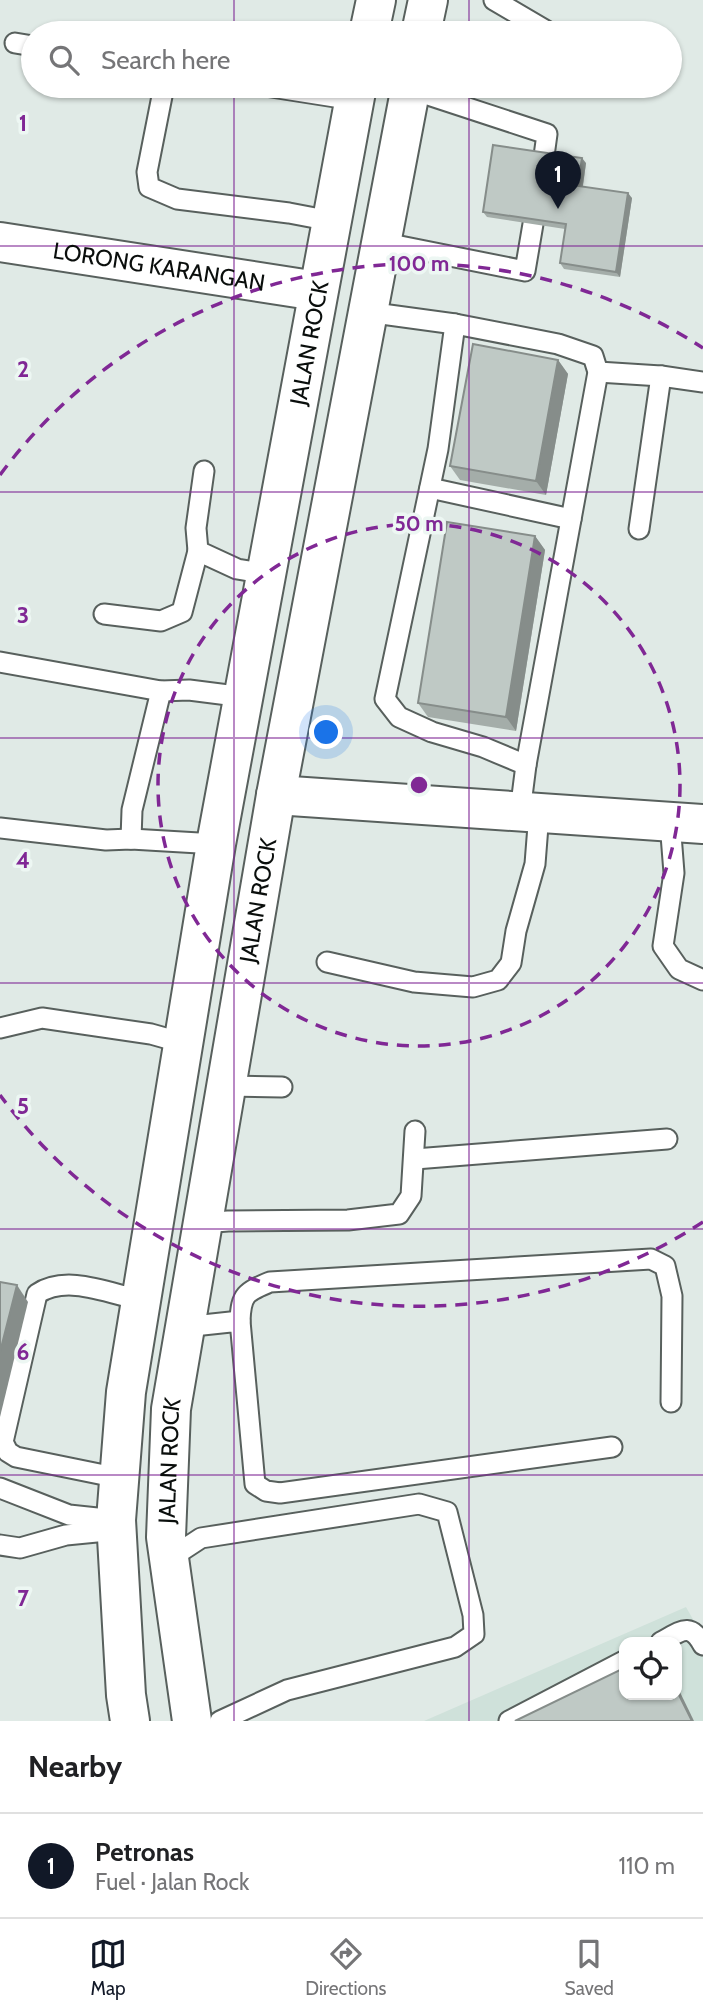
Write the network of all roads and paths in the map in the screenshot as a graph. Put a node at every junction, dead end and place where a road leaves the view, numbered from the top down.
1 (376, 0) edge
2 (428, 0) edge
3 (494, 0) edge
4 (372, 21) edge
5 (424, 21) edge
6 (530, 21) edge
7 (162, 98) edge
8 (354, 98) edge
9 (409, 98) edge
10 (441, 98) edge
11 (544, 156) edge
12 (331, 221) junction
13 (533, 224) edge
14 (0, 242) edge
15 (380, 242) junction
16 (317, 291) junction
17 (367, 312) junction
18 (455, 324) junction
19 (598, 372) junction
20 (661, 376) junction
21 (703, 382) edge
22 (204, 471) dead end
23 (430, 488) junction
24 (571, 519) junction
25 (639, 529) dead end
26 (198, 551) junction
27 (267, 574) junction
28 (104, 614) dead end
29 (0, 662) edge
30 (161, 691) junction
31 (244, 696) junction
32 (526, 765) junction
33 (276, 794) junction
34 (529, 813) junction
35 (687, 823) edge
36 (0, 828) edge
37 (131, 839) junction
38 (216, 844) junction
39 (327, 962) dead end
40 (703, 980) edge
41 (0, 1028) edge
42 (183, 1043) junction
43 (227, 1086) junction
44 (282, 1087) dead end
45 (415, 1131) dead end
46 (667, 1139) dead end
47 (415, 1159) junction
48 (202, 1223) junction
49 (140, 1300) junction
50 (240, 1321) junction
51 (184, 1327) junction
52 (671, 1402) dead end
53 (1, 1442) edge
54 (612, 1447) dead end
55 (119, 1478) junction
56 (0, 1488) edge
57 (116, 1525) junction
58 (0, 1545) edge
59 (169, 1559) junction
60 (671, 1637) edge
61 (703, 1645) edge
62 (619, 1664) edge
63 (130, 1721) edge
64 (192, 1721) edge
65 (220, 1721) edge
66 (509, 1721) edge

1 - 4 main road
2 - 5 main road
3 - 6 lane
7 - 12 lane
8 - 12 main road, JALAN ROCK
9 - 15 main road, JALAN ROCK
10 - 11 lane
12 - 16 main road, JALAN ROCK
13 - 15 lane
14 - 16 main road, LORONG KARANGAN
15 - 17 main road, JALAN ROCK
16 - 27 main road, JALAN ROCK
17 - 18 lane
17 - 33 main road, JALAN ROCK
18 - 19 lane
18 - 23 lane
19 - 20 lane
19 - 24 lane
20 - 21 lane
20 - 25 lane
22 - 26 lane
23 - 24 lane
23 - 32 lane
24 - 32 lane
26 - 27 lane
26 - 28 lane
27 - 31 main road, JALAN ROCK
29 - 30 lane
30 - 31 lane
30 - 37 lane
31 - 38 main road, JALAN ROCK
32 - 34 lane
33 - 34 main road
33 - 43 main road, JALAN ROCK
34 - 35 main road
34 - 39 lane
35 - 40 lane
36 - 37 lane
37 - 38 lane
38 - 42 main road, JALAN ROCK
41 - 42 lane
42 - 49 main road, JALAN ROCK
43 - 44 lane
43 - 48 main road, JALAN ROCK
45 - 47 lane
46 - 47 lane
47 - 48 lane
48 - 51 main road, JALAN ROCK
49 - 53 lane
49 - 55 main road, JALAN ROCK
50 - 51 lane
50 - 52 lane
50 - 54 lane
51 - 59 main road, JALAN ROCK
53 - 55 lane
55 - 57 main road, JALAN ROCK
56 - 57 lane
57 - 58 lane
57 - 63 main road, JALAN ROCK
59 - 64 main road, JALAN ROCK
59 - 65 lane
60 - 61 lane
62 - 66 lane

